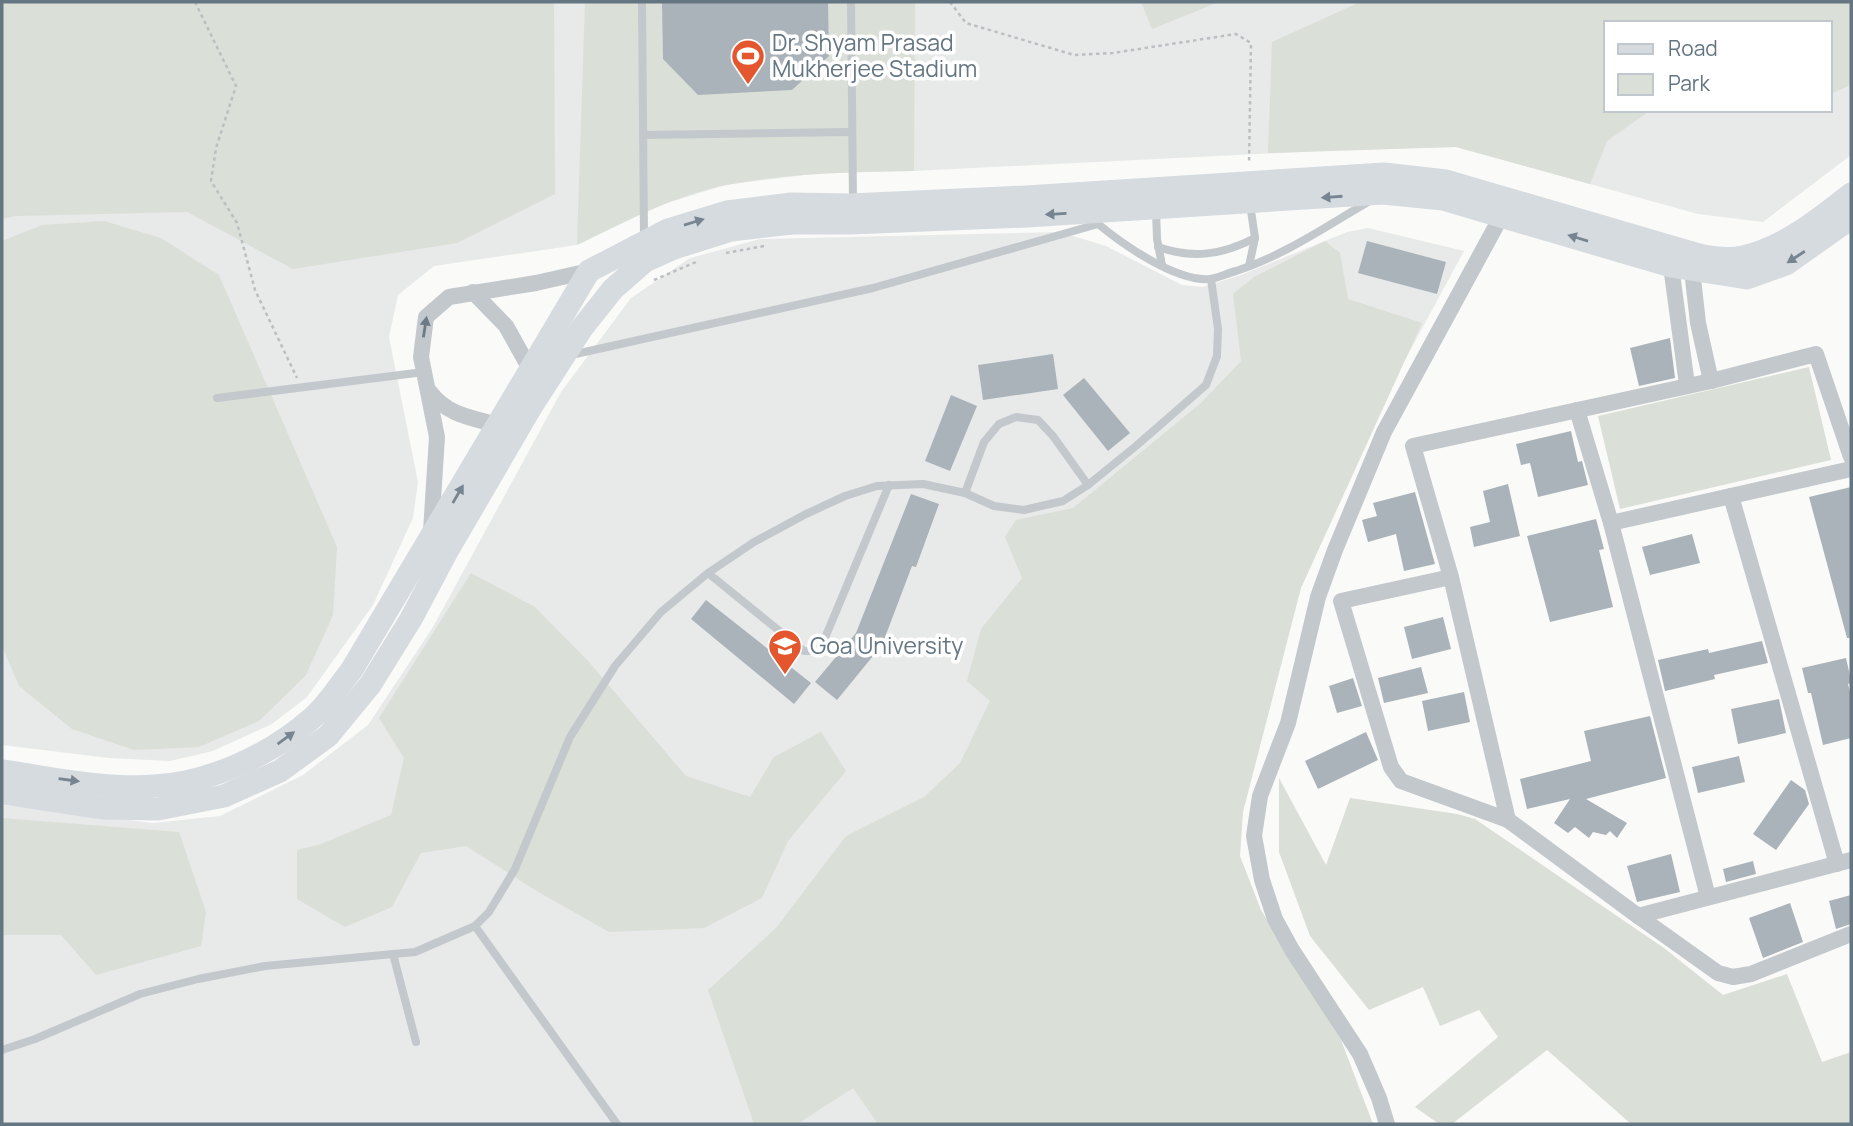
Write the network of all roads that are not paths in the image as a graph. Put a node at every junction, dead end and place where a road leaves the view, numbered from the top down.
1 (642, 2) edge
2 (851, 2) edge
3 (850, 132) junction
4 (644, 135) junction
5 (1249, 193) junction
6 (1383, 193) junction
7 (1851, 194) edge
8 (1156, 209) junction
9 (864, 210) junction
10 (1502, 215) junction
11 (1093, 218) junction
12 (1851, 218) edge
13 (1255, 239) junction
14 (644, 241) junction
15 (1158, 247) junction
16 (1162, 265) junction
17 (1249, 267) junction
18 (1681, 268) junction
19 (589, 271) junction
20 (1210, 279) junction
21 (473, 292) junction
22 (564, 356) junction
23 (530, 369) junction
24 (425, 372) junction
25 (1712, 381) junction
26 (1687, 385) junction
27 (428, 390) junction
28 (217, 398) dead end
29 (1577, 410) junction
30 (498, 425) junction
31 (1851, 457) edge
32 (1851, 469) edge
33 (889, 485) junction
34 (1088, 485) junction
35 (965, 493) junction
36 (1731, 496) junction
37 (1611, 523) junction
38 (440, 537) junction
39 (708, 573) junction
40 (1451, 577) junction
41 (2, 771) edge
42 (2, 793) edge
43 (1508, 820) junction
44 (1844, 862) edge
45 (1708, 897) junction
46 (1638, 916) junction
47 (475, 926) junction
48 (1851, 934) edge
49 (393, 954) junction
50 (416, 1042) dead end
51 (2, 1050) edge
52 (617, 1124) edge
53 (1387, 1124) edge

1 - 4 lane
2 - 3 lane
3 - 4 lane
3 - 9 lane
4 - 14 lane
6 -> 5 main road
5 - 7 main road
5 - 8 main road
5 - 9 main road
5 - 13 lane
6 - 10 main road
6 - 17 lane
8 - 11 main road
8 - 15 lane
11 -> 9 main road
14 -> 9 main road
9 - 22 main road
18 -> 10 main road
10 - 53 street
11 - 16 lane
11 - 22 lane
12 -> 18 main road
13 - 15 lane
13 - 17 lane
14 - 19 main road
15 - 16 lane
16 - 20 lane
17 - 20 lane
18 - 25 street
18 - 26 street
19 - 21 street
19 - 23 main road
20 - 34 lane
21 - 23 street
24 -> 21 street
22 - 38 main road
23 - 30 main road
24 - 27 street
24 - 28 lane
25 - 26 street
25 - 31 street
26 - 29 street
27 - 30 street
27 - 38 street
29 - 37 street
29 - 40 street
38 -> 30 main road
32 - 36 street
33 - 35 lane
33 - 39 lane
33 - 39 lane
34 - 35 lane
34 - 35 lane
36 - 37 street
36 - 44 street
37 - 45 street
41 -> 38 main road
38 - 42 main road
39 - 47 lane
40 - 43 street
40 - 43 street
43 - 46 street
44 - 45 street
45 - 46 street
46 - 48 street
47 - 49 lane
47 - 52 lane
49 - 50 lane
49 - 51 lane

